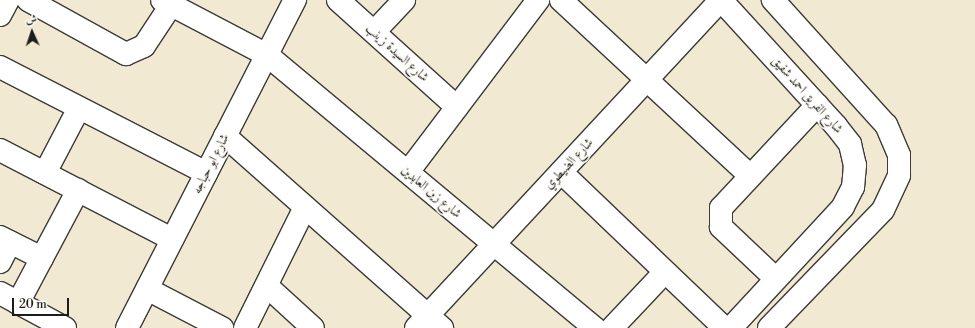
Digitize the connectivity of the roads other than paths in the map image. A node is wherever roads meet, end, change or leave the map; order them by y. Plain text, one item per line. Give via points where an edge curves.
1 (8, 0) edge
2 (28, 0) edge
3 (295, 0) edge
4 (338, 0) edge
5 (404, 0) edge
6 (538, 0) edge
7 (562, 0) edge
8 (721, 0) edge
9 (773, 0) edge
10 (166, 2) edge
11 (0, 15) edge
12 (374, 32) junction
13 (267, 55) junction
14 (0, 67) edge
15 (647, 80) junction
16 (818, 105) junction
17 (457, 107) junction
18 (80, 108) junction
19 (225, 136) junction
20 (0, 150) edge
21 (408, 172) junction
22 (561, 172) junction
23 (45, 173) junction
24 (206, 173) junction
25 (749, 175) junction
26 (78, 190) junction
27 (305, 207) junction
28 (5, 239) edge
29 (172, 239) junction
30 (494, 244) junction
31 (42, 258) junction
32 (0, 262) edge
33 (665, 272) junction
34 (776, 279) junction
35 (267, 286) junction
36 (147, 289) junction
37 (9, 298) edge
38 (429, 324) edge
39 (65, 328) edge
40 (126, 328) edge
41 (222, 328) edge
42 (245, 328) edge
43 (313, 328) edge
44 (596, 328) edge
45 (612, 328) edge
46 (724, 328) edge
47 (731, 328) edge
48 (769, 328) edge

1 - 11 street
2 - 10 street via 126,54 144,46
3 - 13 street, شارع ابو حباجه
4 - 12 street, شارع السيدة زينب
5 - 12 street
6 - 17 street
7 - 15 street
8 - 15 street, شارع الضيطوي
8 - 16 street, شارع الفريق احمد شفيق
9 - 48 street via 886,125 899,155 899,175 883,210
10 - 13 street, شارع زين العابدين
12 - 17 street, شارع السيدة زينب
13 - 19 street, شارع ابو حباجه
13 - 21 street, شارع زين العابدين
14 - 18 street
15 - 22 street, شارع الضيطوي
15 - 25 street
16 - 25 street
16 - 34 street, شارع الفريق احمد شفيق via 850,144 856,165 853,187 843,207
17 - 21 street
18 - 23 street
18 - 24 street
19 - 24 street, شارع ابو حباجه
19 - 27 street
20 - 23 street
21 - 30 street, شارع زين العابدين
22 - 30 street, شارع الضيطوي
22 - 33 street
23 - 26 street
24 - 29 street, شارع ابو حباجه
25 - 34 street via 726,199 719,218 721,227
26 - 29 street
26 - 31 street
27 - 35 street
27 - 38 street
28 - 31 street
28 - 32 street
29 - 36 street, شارع ابو حباجه
30 - 38 street, شارع الضيطوي
30 - 44 street, شارع زين العابدين
31 - 37 street
33 - 45 street
33 - 46 street
34 - 47 street, شارع الفريق احمد شفيق
35 - 42 street
35 - 43 street
36 - 40 street, شارع ابو حباجه
36 - 41 street
37 - 39 street

